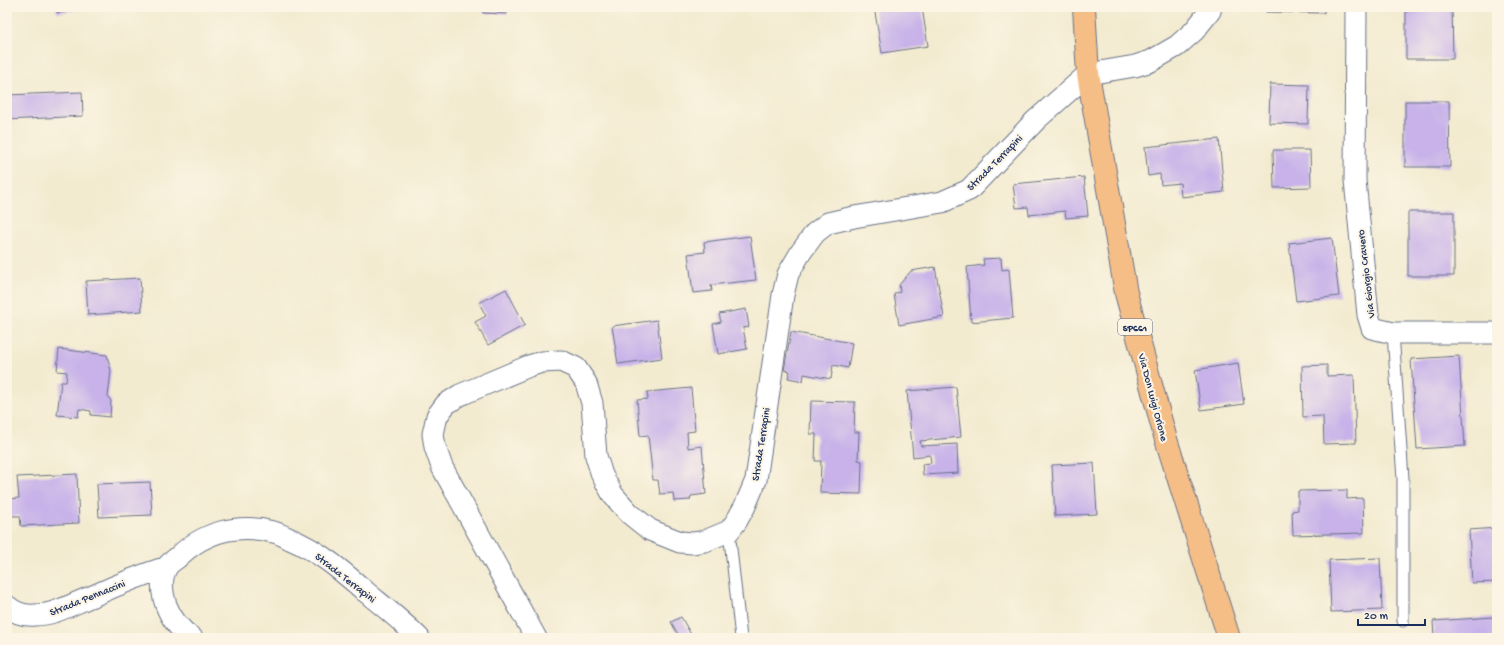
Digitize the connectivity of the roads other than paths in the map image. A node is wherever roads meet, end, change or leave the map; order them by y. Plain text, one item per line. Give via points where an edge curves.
1 (1084, 7) edge
2 (1211, 7) edge
3 (1356, 7) edge
4 (1088, 74) junction
5 (1393, 333) junction
6 (1497, 333) edge
7 (729, 531) junction
8 (167, 567) junction
9 (7, 606) edge
10 (1403, 621) dead end
11 (192, 638) edge
12 (419, 638) edge
13 (536, 638) edge
14 (741, 638) edge
15 (1229, 638) edge

1 - 4 main road, Via Don Luigi Orione / SP661
2 - 4 street via 1194,32 1177,46 1151,61
3 - 5 street, Via Giorgio Cravero via 1355,180 1368,315 1372,328
4 - 7 street, Strada Terrapini via 1036,120 969,190 942,202 828,223 815,233 788,274 756,480 745,506
4 - 15 main road, Via Don Luigi Orione / SP661 via 1126,293 1165,436
5 - 6 street
5 - 10 lane via 1403,479
7 - 13 street via 705,541 680,542 650,530 630,514 613,494 602,475 596,456 592,403 586,383 576,368 561,361 542,362 460,395 446,404 437,416 433,434 435,447 442,467
7 - 14 lane
8 - 9 street, Strada Pennaccini via 54,612 36,616 24,615
8 - 11 street via 163,579 163,595 168,610 177,625
8 - 12 street, Strada Terrapini via 187,548 205,536 224,530 273,532 303,544 329,560

